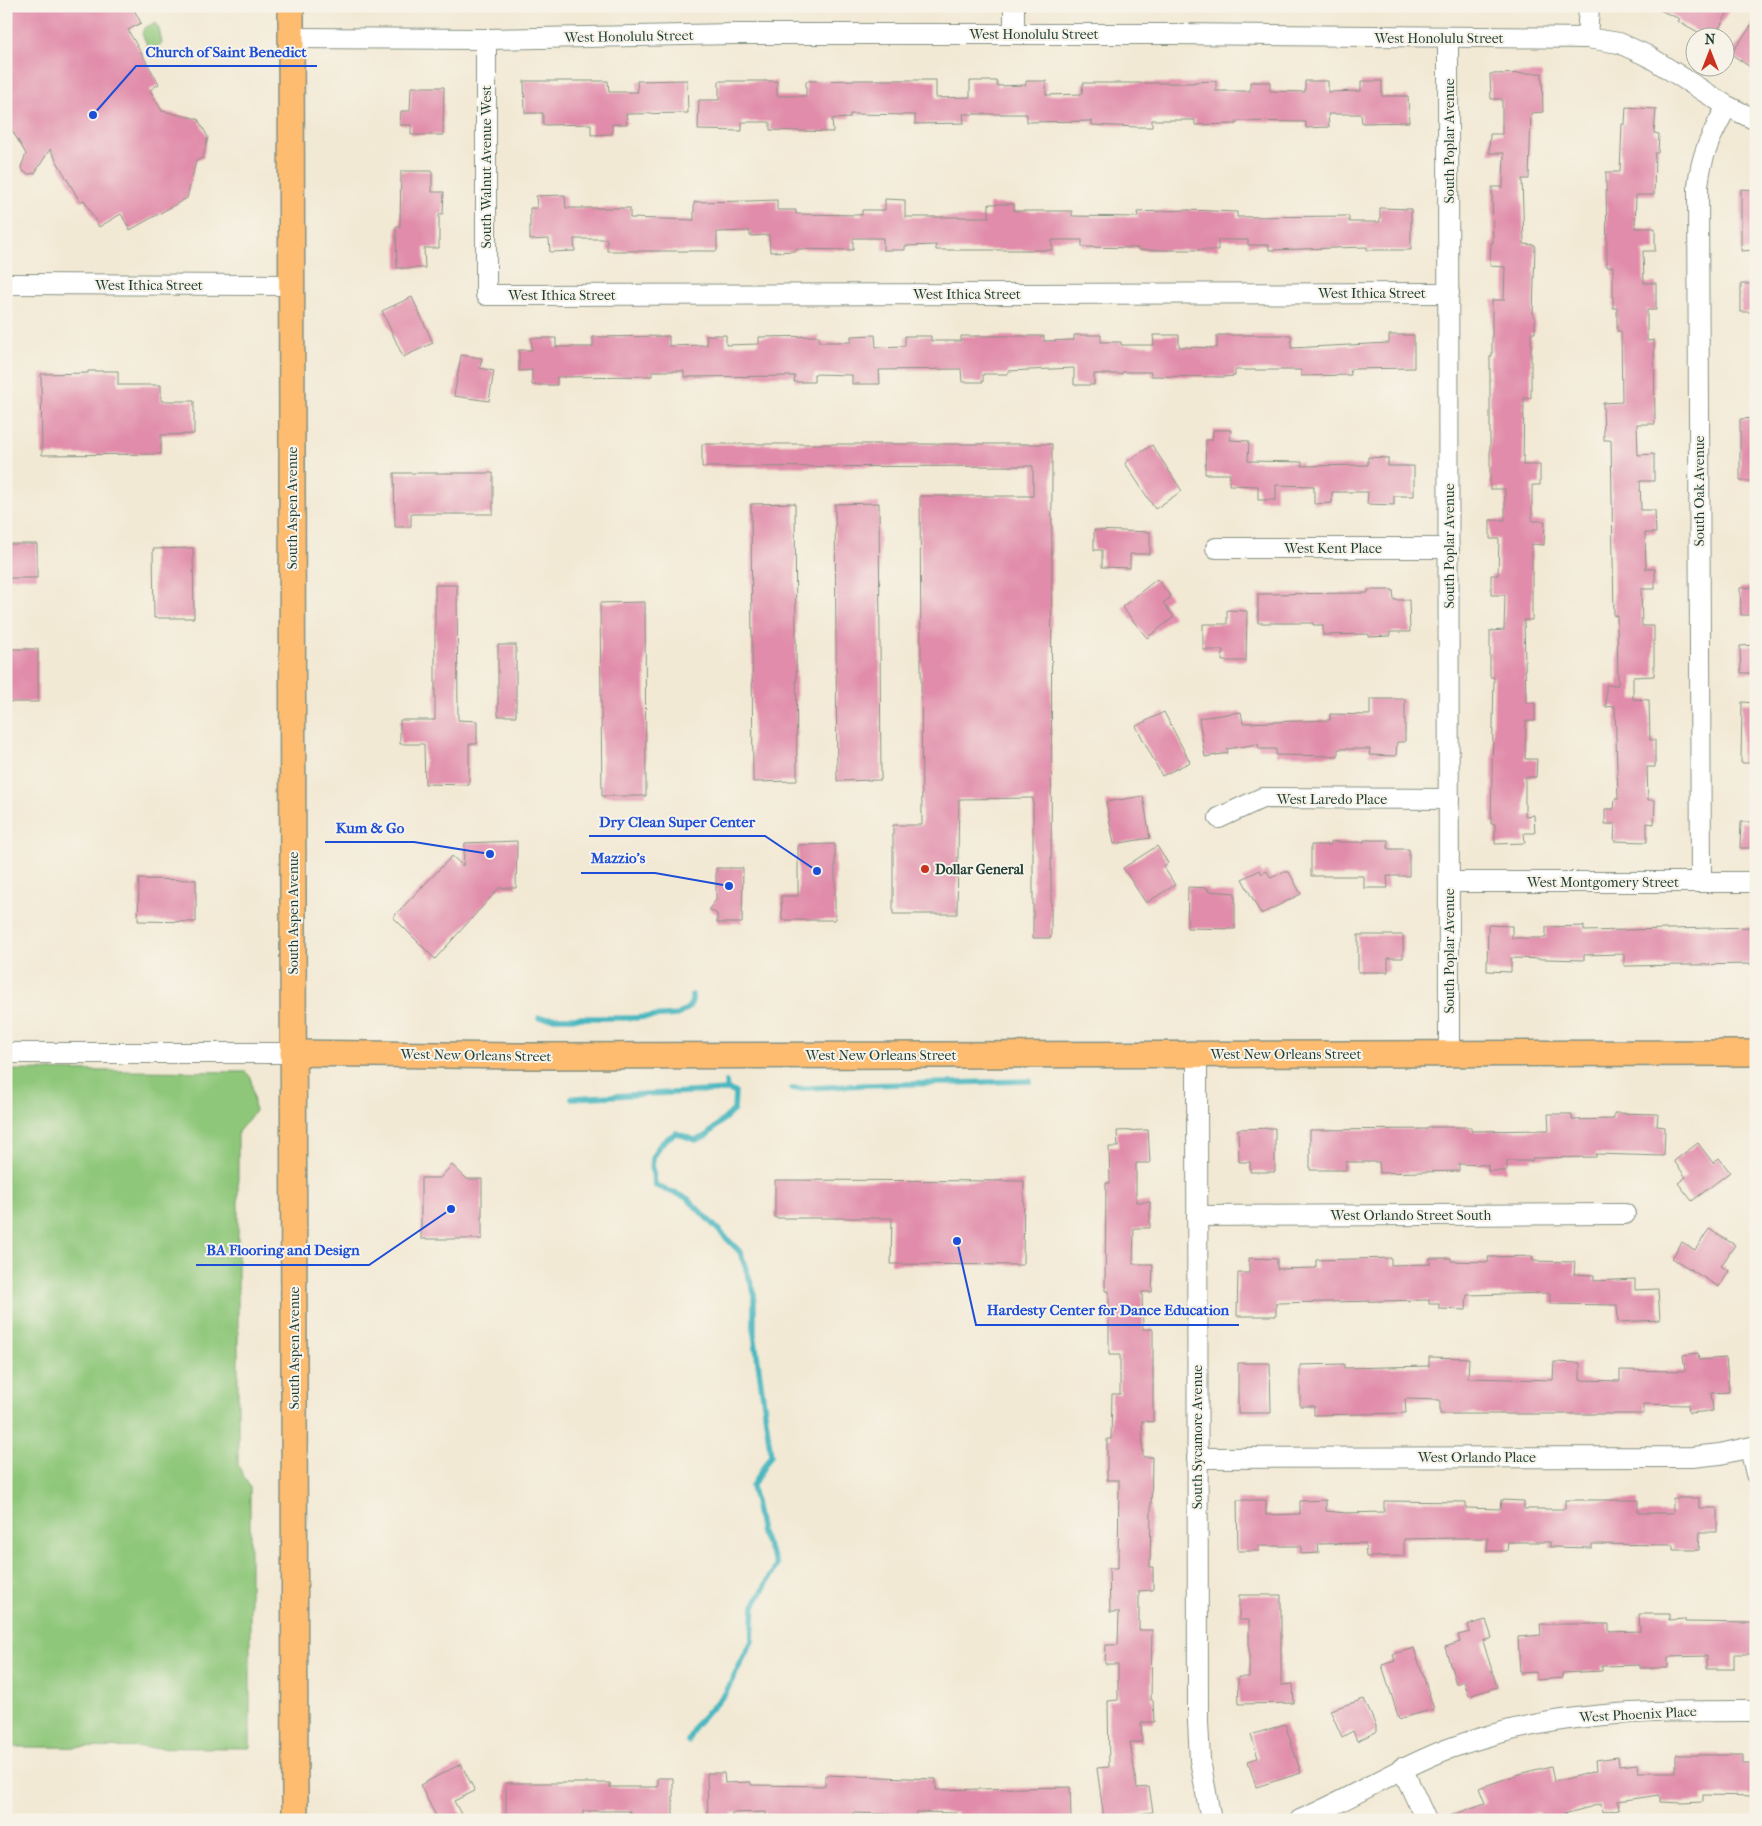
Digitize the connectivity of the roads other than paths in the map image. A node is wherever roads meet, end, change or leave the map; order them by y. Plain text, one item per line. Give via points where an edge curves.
1 (291, 6) edge
2 (1014, 6) edge
3 (1589, 6) edge
4 (1014, 34) junction
5 (291, 38) junction
6 (1448, 38) junction
7 (1587, 38) junction
8 (486, 39) junction
9 (1727, 106) junction
10 (1756, 120) edge
11 (6, 284) edge
12 (291, 285) junction
13 (1449, 293) junction
14 (486, 295) joint
15 (1216, 548) dead end
16 (1449, 548) junction
17 (1449, 799) junction
18 (1219, 818) dead end
19 (1450, 882) junction
20 (1701, 882) junction
21 (1756, 882) edge
22 (293, 1052) junction
23 (6, 1053) edge
24 (1756, 1053) edge
25 (1197, 1054) junction
26 (1449, 1054) junction
27 (1625, 1214) dead end
28 (1197, 1216) junction
29 (1753, 1447) edge
30 (1197, 1458) junction
31 (1756, 1474) edge
32 (1756, 1711) edge
33 (1402, 1768) junction
34 (295, 1820) edge
35 (1211, 1820) edge
36 (1300, 1820) edge
37 (1426, 1820) edge

1 - 5 main road, South Aspen Avenue
2 - 4 street
3 - 7 street
4 - 6 street, West Honolulu Street
4 - 8 street, West Honolulu Street via 733,34
5 - 8 street, West Honolulu Street
5 - 12 main road, South Aspen Avenue
6 - 7 street, West Honolulu Street
6 - 13 street, South Poplar Avenue
7 - 9 street, West Honolulu Street via 1619,43 1648,56
8 - 14 street, South Walnut Avenue West
9 - 10 street, West Honolulu Street
9 - 20 street, South Oak Avenue via 1707,144 1700,164 1698,186
11 - 12 street, West Ithica Street
12 - 22 main road, South Aspen Avenue
13 - 14 street, West Ithica Street
13 - 16 street, South Poplar Avenue
15 - 16 street, West Kent Place
16 - 17 street, South Poplar Avenue
17 - 18 street, West Laredo Place via 1262,798
17 - 19 street, South Poplar Avenue
19 - 20 street, West Montgomery Street
19 - 26 street, South Poplar Avenue
20 - 21 street, West Montgomery Street
22 - 23 street, West New Orleans Street
22 - 25 main road, West New Orleans Street via 518,1056
22 - 34 main road, South Aspen Avenue
24 - 26 main road, West New Orleans Street
25 - 26 main road, West New Orleans Street
25 - 28 street, South Sycamore Avenue
27 - 28 street, West Orlando Street South
28 - 30 street, South Sycamore Avenue
29 - 30 street, West Orlando Place via 1692,1457
29 - 31 street
30 - 35 street, South Sycamore Avenue via 1198,1722 1204,1790
32 - 33 street, West Phoenix Place via 1637,1711 1570,1718 1496,1734
33 - 36 street, West Phoenix Place via 1336,1805
33 - 37 street

